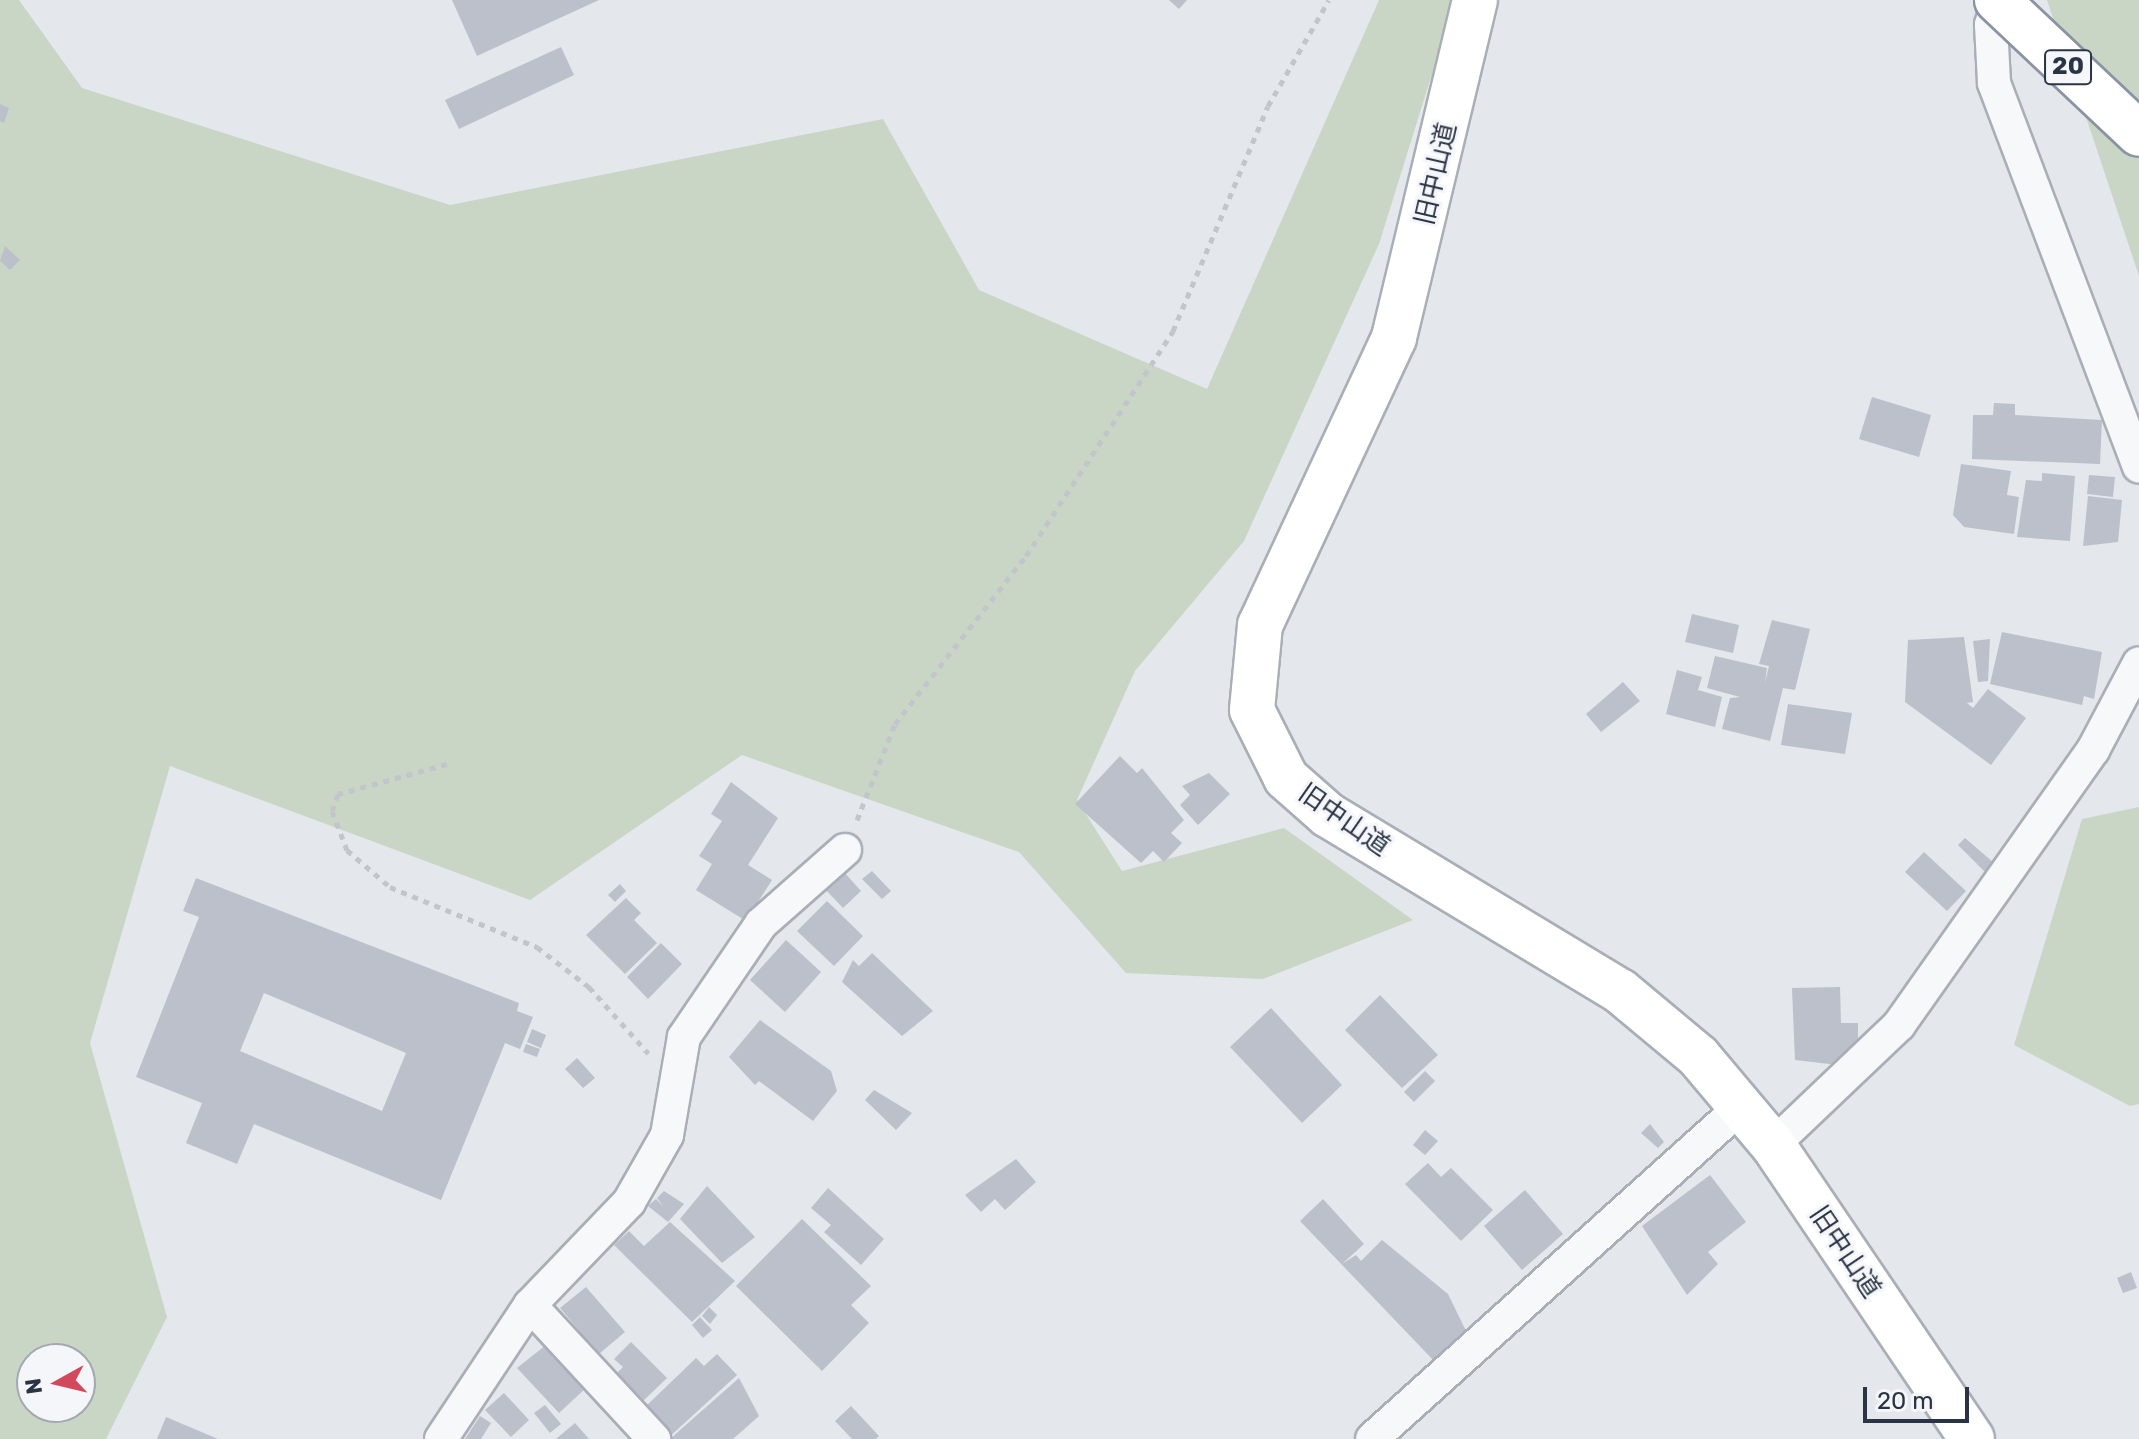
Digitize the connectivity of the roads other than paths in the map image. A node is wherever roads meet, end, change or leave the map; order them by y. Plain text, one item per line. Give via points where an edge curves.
1 (1475, 0) edge
2 (1998, 0) edge
3 (2139, 134) edge
4 (2139, 466) edge
5 (2139, 663) edge
6 (845, 850) road end
7 (1742, 1106) junction
8 (1773, 1145) junction
9 (530, 1305) junction
10 (441, 1439) edge
11 (654, 1439) edge
12 (1372, 1439) edge
13 (1972, 1439) edge

1 - 7 main road, 旧中山道 via 1394,338 1260,625 1252,710 1286,778 1328,815 1620,991 1698,1056
2 - 3 main road, 20, bridge
2 - 4 street via 1991,25 1994,83
5 - 8 street via 2093,750 1907,1014
6 - 9 street via 761,924 684,1037 667,1135 629,1202
7 - 8 main road, 旧中山道
7 - 12 street
8 - 13 main road, 旧中山道
9 - 10 street
9 - 11 street

